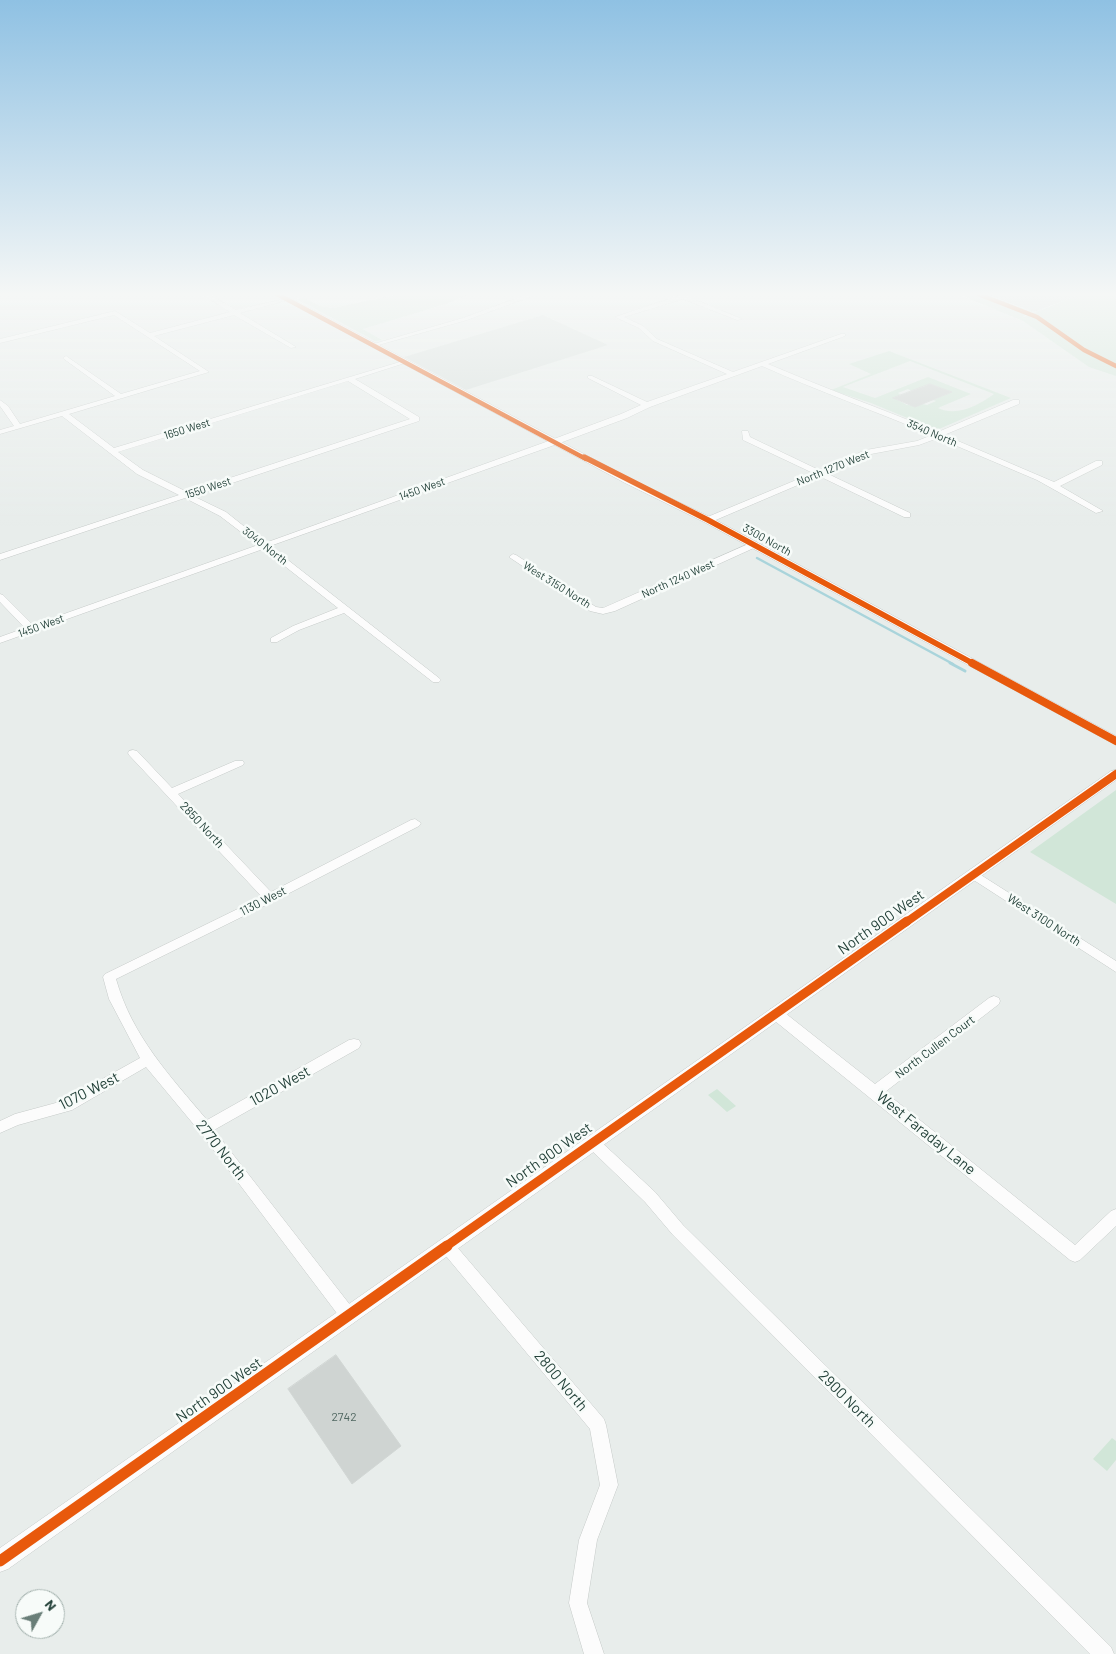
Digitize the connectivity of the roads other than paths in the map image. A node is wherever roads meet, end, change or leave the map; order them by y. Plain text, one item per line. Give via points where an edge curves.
1 (84, 371) edge
2 (205, 371) edge
3 (374, 371) edge
4 (421, 371) edge
5 (726, 371) edge
6 (740, 371) edge
7 (779, 371) edge
8 (732, 374) junction
9 (590, 377) dead end
10 (349, 380) junction
11 (120, 397) junction
12 (0, 402) edge
13 (1016, 402) dead end
14 (647, 405) junction
15 (64, 414) junction
16 (18, 426) junction
17 (0, 432) edge
18 (744, 433) dead end
19 (938, 435) junction
20 (554, 442) junction
21 (112, 451) junction
22 (1099, 462) dead end
23 (819, 472) junction
24 (1053, 486) junction
25 (185, 496) junction
26 (1099, 511) dead end
27 (907, 515) dead end
28 (708, 520) junction
29 (753, 545) junction
30 (265, 546) junction
31 (0, 557) edge
32 (513, 558) dead end
33 (0, 596) edge
34 (345, 609) junction
35 (602, 611) joint
36 (32, 629) junction
37 (0, 640) edge
38 (274, 640) dead end
39 (436, 680) dead end
40 (1116, 742) edge
41 (133, 752) dead end
42 (239, 763) dead end
43 (1116, 774) edge
44 (172, 792) junction
45 (415, 824) dead end
46 (973, 874) junction
47 (270, 898) junction
48 (1116, 966) edge
49 (109, 977) joint
50 (994, 1001) dead end
51 (775, 1014) junction
52 (354, 1044) dead end
53 (148, 1060) junction
54 (875, 1092) junction
55 (0, 1127) edge
56 (205, 1128) junction
57 (592, 1142) junction
58 (1116, 1216) edge
59 (446, 1245) junction
60 (348, 1314) junction
61 (0, 1561) edge
62 (594, 1654) edge
63 (1104, 1654) edge

1 - 11 street
2 - 11 street
3 - 10 street, 1650 West
4 - 20 street, 3300 North
5 - 8 street
6 - 8 street, 1450 West
7 - 19 street, 3540 North
8 - 14 street, 1450 West
9 - 14 street
10 - 21 street, 1650 West
10 - 25 street, 1550 West via 416,419
11 - 15 street
12 - 16 street
13 - 19 street, North 1270 West
14 - 20 street, 1450 West
15 - 16 street
15 - 21 street, 3040 North
16 - 17 street
18 - 23 street via 746,438
19 - 23 street, North 1270 West via 919,443 870,452
19 - 24 street, 3540 North
20 - 28 street, 3300 North
20 - 30 street, 1450 West
21 - 25 street, 3040 North via 140,472
22 - 24 street
23 - 27 street
23 - 28 street, North 1270 West
24 - 26 street, 3540 North
25 - 30 street, 3040 North via 223,514
25 - 31 street, 1550 West
28 - 29 street, 3300 North
29 - 35 street, North 1240 West
29 - 40 street, 3300 North
30 - 34 street, 3040 North
30 - 36 street, 1450 West
32 - 35 street, West 3150 North
33 - 36 street
34 - 38 street
34 - 39 street, 3040 North
36 - 37 street, 1450 West
41 - 44 street, 2850 North
42 - 44 street
43 - 46 street, North 900 West
44 - 47 street, 2850 North
45 - 47 street, 1130 West
46 - 48 street, West 3100 North
46 - 51 street, North 900 West
47 - 49 street, 1130 West
49 - 53 street, 2770 North via 115,999
50 - 54 street, North Cullen Court
51 - 54 street, West Faraday Lane
51 - 57 street, North 900 West
52 - 56 street, 1020 West
53 - 55 street, 1070 West via 67,1106
53 - 56 street, 2770 North
54 - 58 street, West Faraday Lane via 1075,1255
56 - 60 street, 2770 North
57 - 59 street, North 900 West
57 - 63 street, 2900 North
59 - 60 street, North 900 West
59 - 62 street, 2800 North via 598,1425 609,1485 588,1540 578,1603
60 - 61 street, North 900 West

